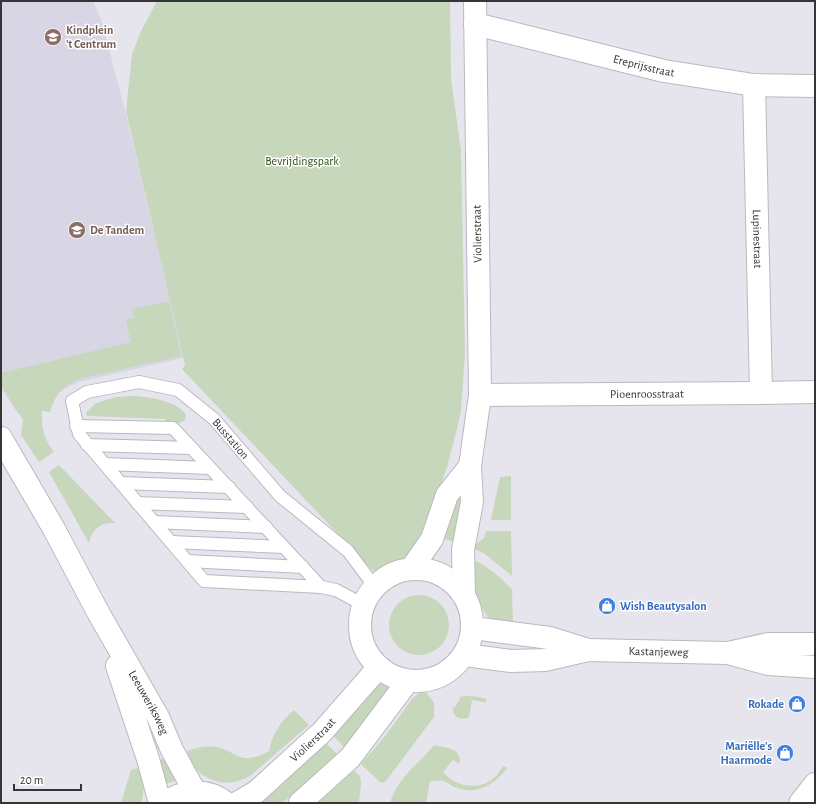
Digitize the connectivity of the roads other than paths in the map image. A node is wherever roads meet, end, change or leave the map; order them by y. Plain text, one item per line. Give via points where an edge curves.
1 (475, 1) edge
2 (475, 24) junction
3 (754, 85) junction
4 (815, 86) edge
5 (815, 392) edge
6 (761, 393) junction
7 (480, 395) junction
8 (76, 426) junction
9 (1, 438) edge
10 (87, 445) junction
11 (192, 448) junction
12 (104, 464) junction
13 (470, 466) junction
14 (210, 468) junction
15 (121, 483) junction
16 (229, 488) junction
17 (137, 503) junction
18 (247, 507) junction
19 (154, 522) junction
20 (266, 527) junction
21 (171, 542) junction
22 (284, 547) junction
23 (187, 561) junction
24 (303, 567) junction
25 (411, 569) junction
26 (321, 587) junction
27 (375, 587) junction
28 (464, 594) junction
29 (362, 604) junction
30 (99, 614) junction
31 (473, 628) junction
32 (815, 644) edge
33 (588, 650) junction
34 (728, 653) junction
35 (465, 655) junction
36 (379, 667) junction
37 (815, 667) edge
38 (408, 681) junction
39 (815, 784) edge
40 (195, 792) junction
41 (160, 803) edge
42 (165, 803) edge
43 (226, 803) edge
44 (237, 803) edge
45 (300, 803) edge
46 (800, 803) edge

1 - 2 street, Violierstraat
2 - 3 street, Ereprijsstraat via 664,71
2 - 7 street, Violierstraat
3 - 4 street, Ereprijsstraat
3 - 6 street, Lupinestraat
5 - 6 street, Pioenroosstraat
6 - 7 street, Pioenroosstraat
7 - 13 street, Violierstraat
8 - 10 lane, Busstation
8 - 11 lane via 173,428
8 - 27 lane, Busstation via 72,402 87,392 139,382 178,390 214,419 280,496 348,550
9 - 30 street, Leeuweriksweg via 54,529
10 - 11 lane
10 - 12 lane, Busstation
11 - 14 lane
12 - 14 lane
12 - 15 lane, Busstation
13 - 25 street via 447,495 432,539
13 - 28 street, Violierstraat via 472,502 463,550
14 - 16 lane
15 - 16 lane
15 - 17 lane, Busstation
16 - 18 lane
17 - 18 lane
17 - 19 lane, Busstation
18 - 20 lane
19 - 20 lane
19 - 21 lane, Busstation
20 - 22 lane
21 - 22 lane
21 - 23 lane, Busstation
22 - 24 lane
23 - 24 lane
23 - 26 lane, Busstation via 204,581
24 - 26 lane
25 - 27 street via 382,580
25 - 28 street via 436,572 452,581
26 - 29 lane, Busstation via 336,590
27 - 29 street
28 - 31 street via 469,604
29 - 36 street via 359,624 363,642
30 - 40 street, Leeuweriksweg via 158,717 172,750
30 - 41 street, Leeuweriksweg via 128,696
31 - 33 street, Kastanjeweg via 550,638
31 - 35 street via 471,642
32 - 34 street, Kastanjeweg via 768,644
33 - 34 street, Kastanjeweg
33 - 35 street, Kastanjeweg via 546,660 511,661
34 - 37 street, Kastanjeweg via 768,664
35 - 38 street via 459,663 440,677 427,681
36 - 38 street via 397,678
36 - 44 street, Violierstraat via 322,732 256,792
38 - 45 street via 350,758
39 - 46 street
40 - 42 street via 171,798
40 - 43 street via 214,796

